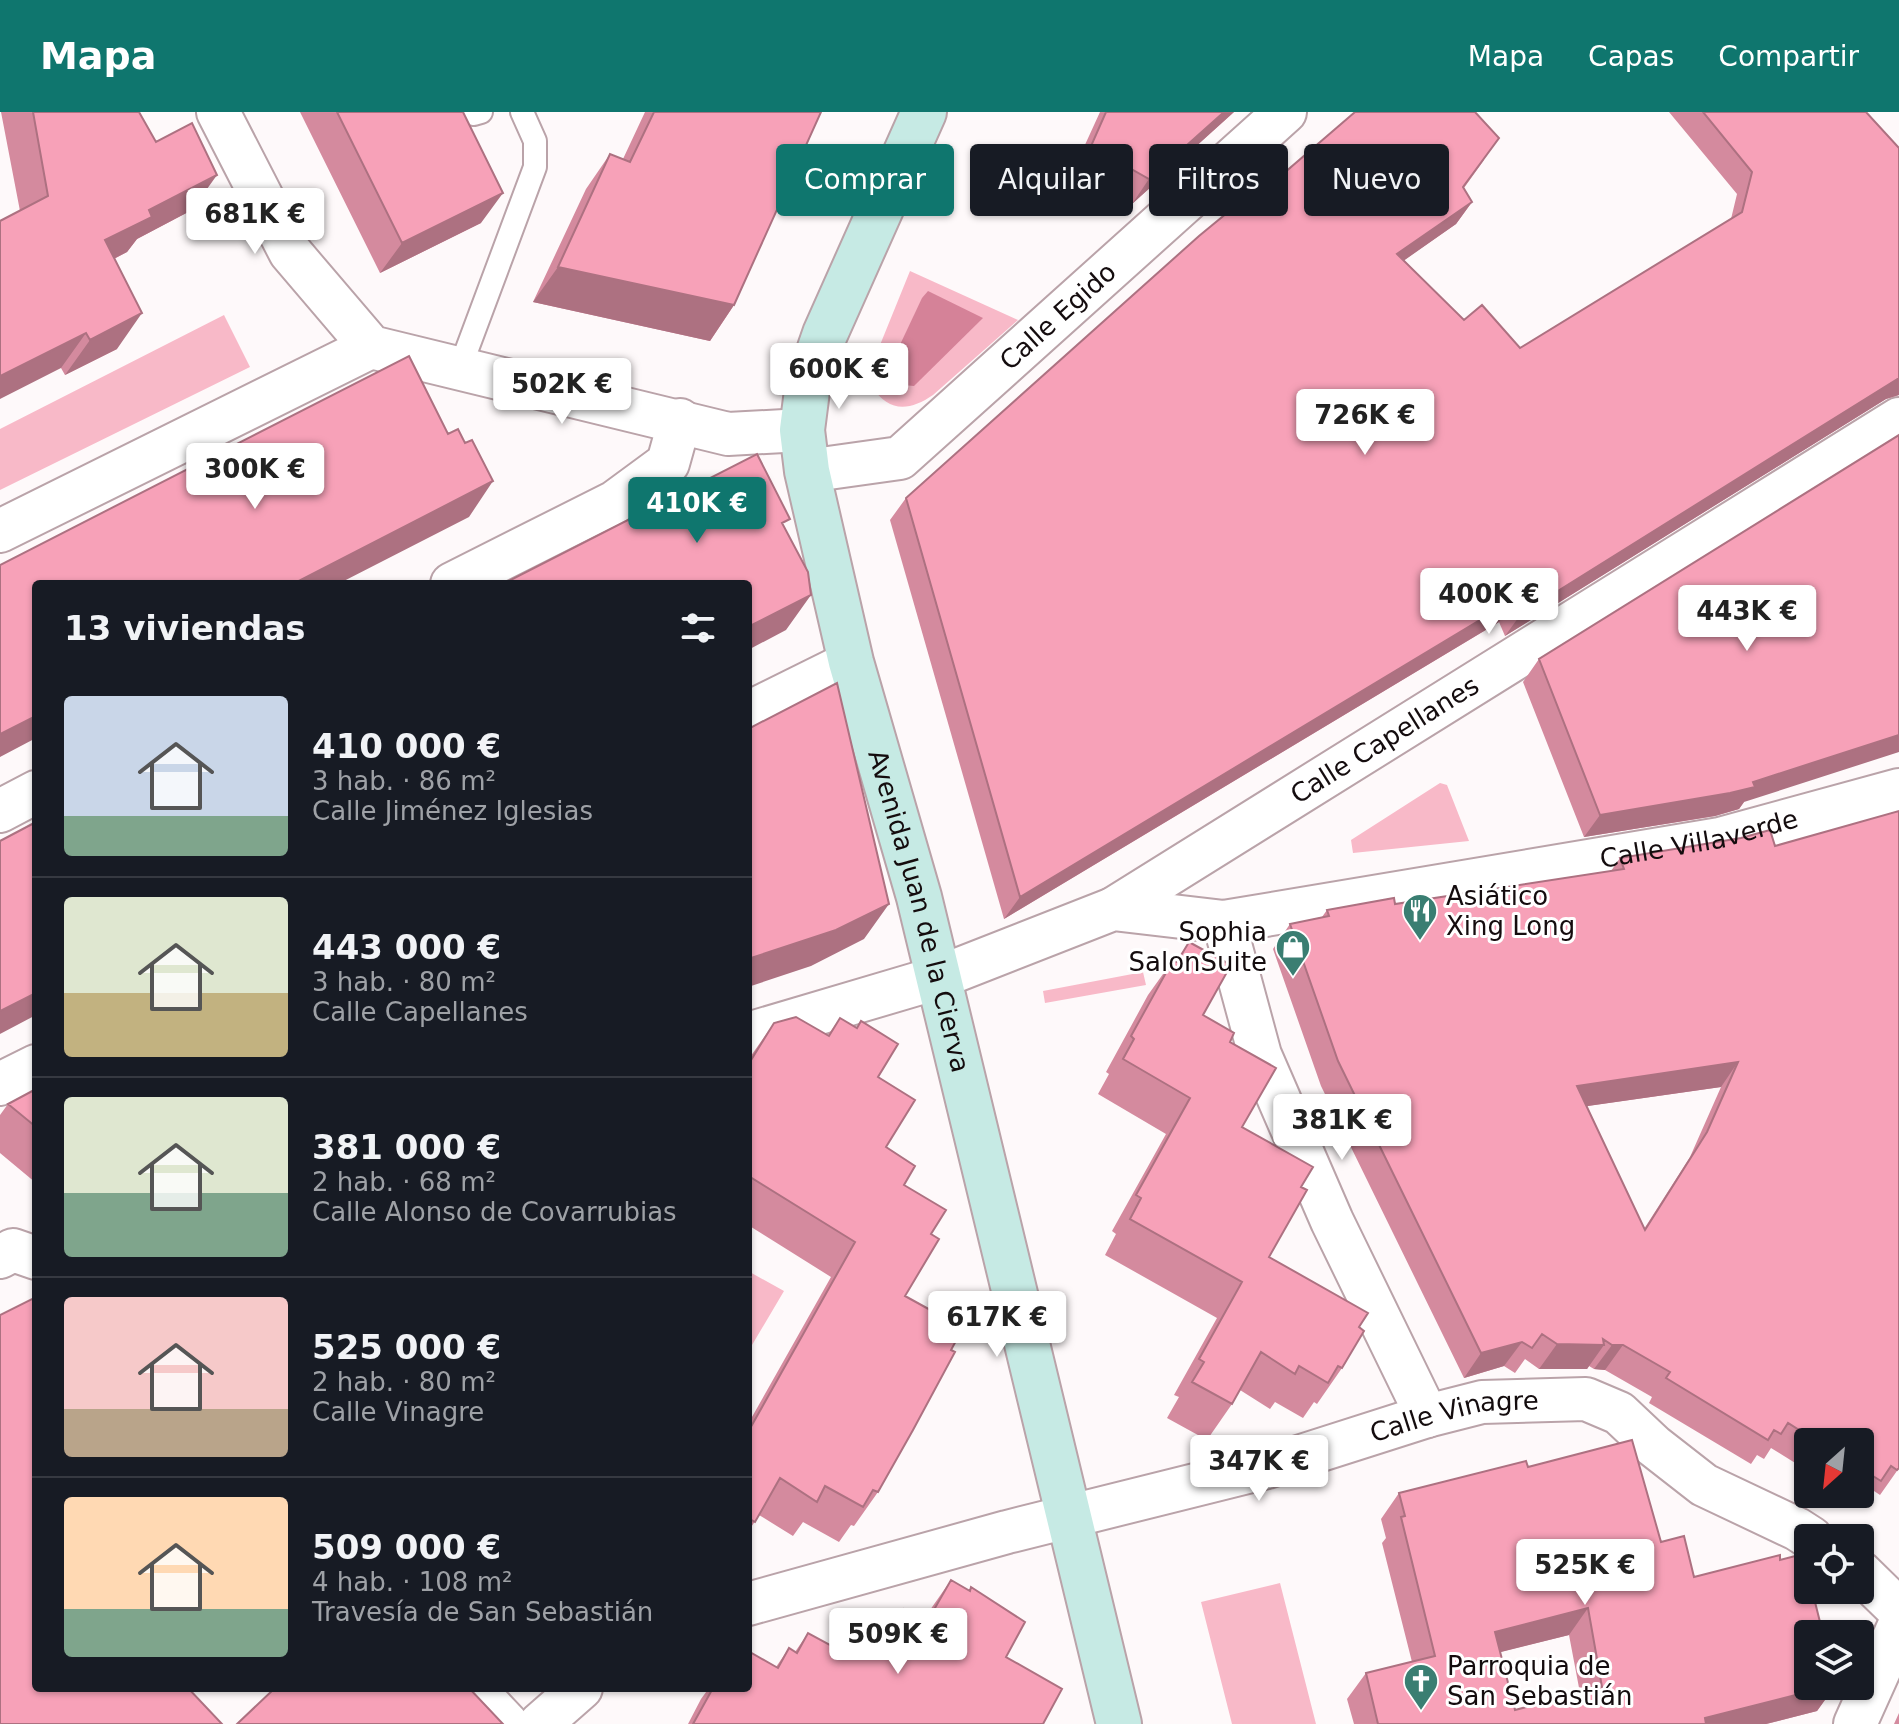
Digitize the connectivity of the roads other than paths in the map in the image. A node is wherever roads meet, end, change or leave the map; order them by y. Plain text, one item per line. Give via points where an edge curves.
1 (218, 112) edge
2 (465, 112) edge
3 (481, 112) edge
4 (924, 112) edge
5 (1285, 112) edge
6 (521, 113) edge
7 (371, 347) junction
8 (460, 368) junction
9 (1899, 419) edge
10 (680, 420) junction
11 (805, 451) junction
12 (0, 531) edge
13 (460, 580) edge
14 (851, 662) junction
15 (752, 711) edge
16 (1899, 790) edge
17 (32, 794) edge
18 (0, 811) edge
19 (1113, 909) junction
20 (1224, 922) junction
21 (937, 978) junction
22 (752, 1033) edge
23 (32, 1068) edge
24 (0, 1084) edge
25 (1427, 1416) junction
26 (1069, 1517) junction
27 (1794, 1528) edge
28 (1874, 1586) edge
29 (752, 1603) edge
30 (1899, 1610) edge
31 (1899, 1626) edge
32 (477, 1692) edge
33 (576, 1692) edge
34 (507, 1724) edge
35 (540, 1724) edge
36 (1119, 1724) edge
37 (1855, 1724) edge

1 - 7 street via 290,252
2 - 3 lane
4 - 11 street, Avenida Juan de la Cierva via 825,334 808,383
5 - 11 street, Calle Egido via 900,458
6 - 8 lane via 535,141 535,167
7 - 8 street, Calle Egido
7 - 12 street
8 - 10 street, Calle Egido
9 - 19 street, Calle Capellanes
10 - 11 street, Calle Egido
10 - 13 street via 668,463 615,502
11 - 14 street, Avenida Juan de la Cierva
14 - 15 street
14 - 21 street, Avenida Juan de la Cierva
16 - 20 street, Calle Villaverde via 1720,839
17 - 18 street
19 - 20 street, Calle Villaverde
19 - 21 street, Calle Villaverde
20 - 25 street via 1260,1055 1332,1221
21 - 22 street, Calle Villaverde
21 - 26 street, Avenida Juan de la Cierva
23 - 24 street
25 - 26 street, Calle Vinagre via 1267,1467
25 - 27 street, Calle Vinagre via 1482,1402 1586,1399 1619,1413 1704,1485
26 - 29 street, Calle Vinagre
26 - 36 street, Avenida Juan de la Cierva
28 - 30 street
31 - 37 street
32 - 34 street
33 - 35 street

